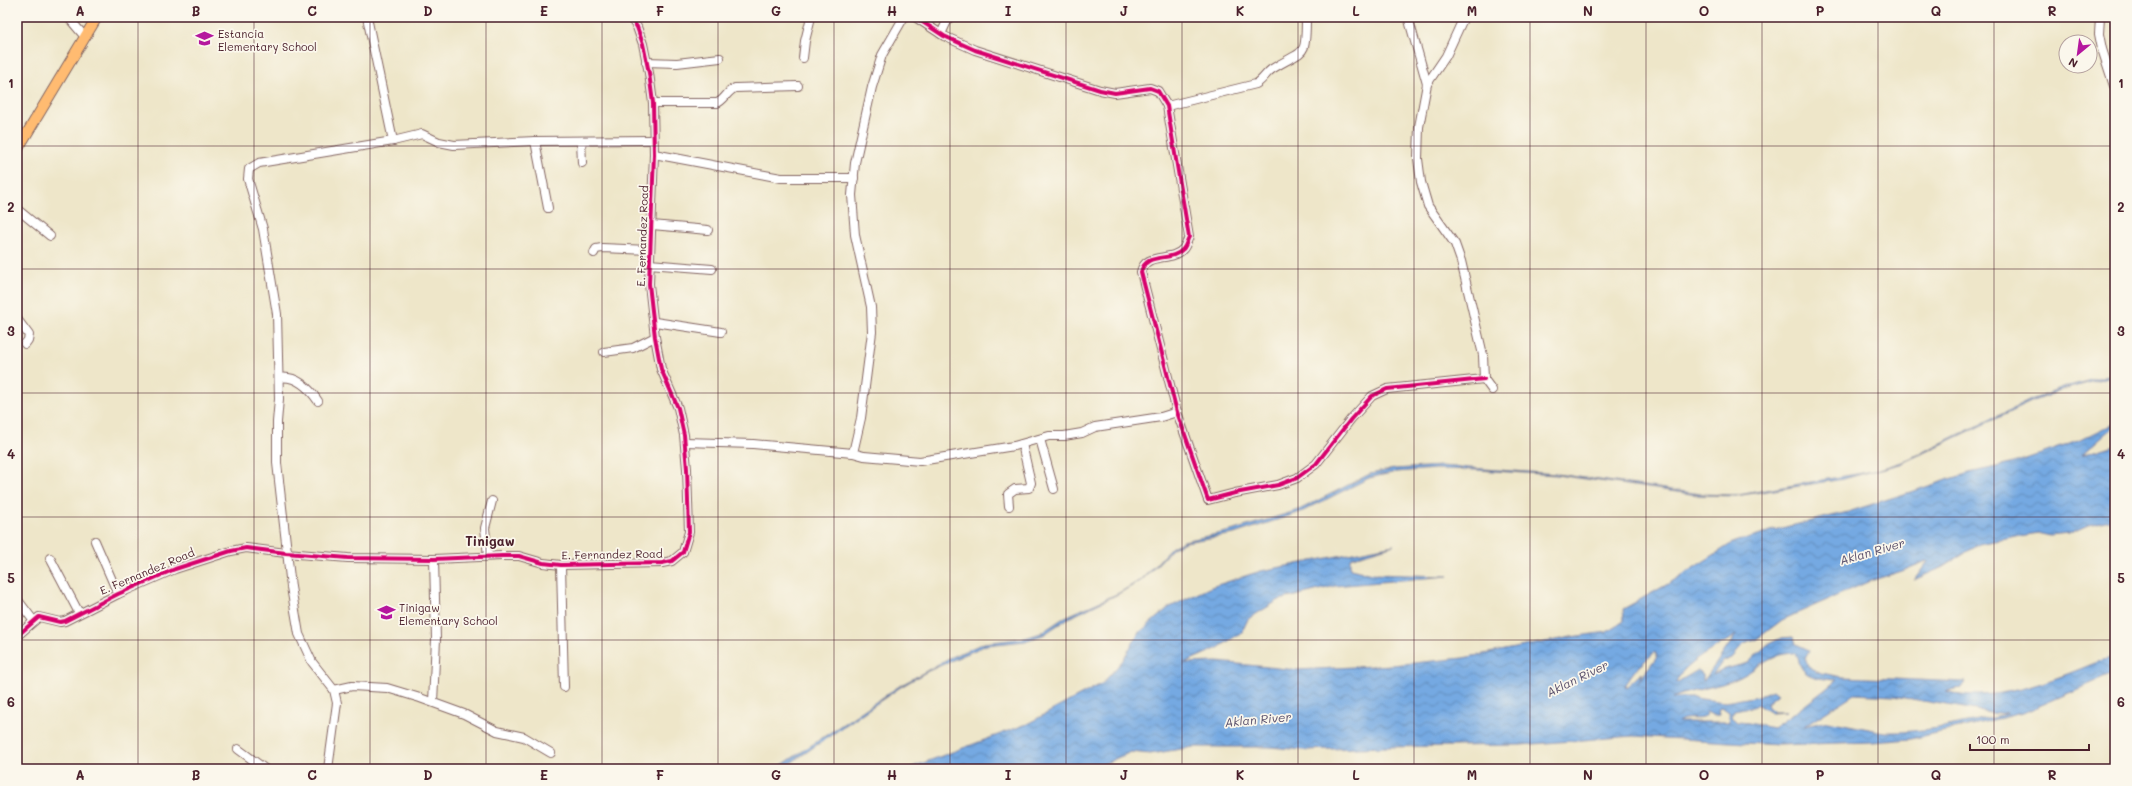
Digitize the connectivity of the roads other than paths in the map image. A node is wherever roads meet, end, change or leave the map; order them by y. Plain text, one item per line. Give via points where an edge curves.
1 (68, 17) edge
2 (97, 17) edge
3 (367, 17) edge
4 (630, 17) edge
5 (811, 17) edge
6 (904, 17) edge
7 (915, 17) edge
8 (949, 17) edge
9 (1306, 17) edge
10 (1408, 17) edge
11 (1464, 17) edge
12 (2100, 17) edge
13 (941, 34) junction
14 (85, 37) junction
15 (720, 58) dead end
16 (803, 58) dead end
17 (646, 62) junction
18 (1427, 84) junction
19 (798, 86) dead end
20 (2115, 89) edge
21 (653, 103) junction
22 (1166, 106) junction
23 (653, 140) junction
24 (393, 141) junction
25 (535, 141) junction
26 (581, 141) junction
27 (17, 150) edge
28 (654, 154) junction
29 (582, 163) dead end
30 (854, 178) junction
31 (548, 208) dead end
32 (17, 209) edge
33 (652, 225) junction
34 (708, 230) dead end
35 (50, 236) dead end
36 (649, 250) junction
37 (594, 253) dead end
38 (649, 264) junction
39 (712, 269) dead end
40 (17, 319) edge
41 (654, 322) junction
42 (721, 332) dead end
43 (655, 337) junction
44 (25, 344) dead end
45 (604, 352) dead end
46 (279, 378) junction
47 (1484, 379) junction
48 (1492, 390) dead end
49 (318, 401) dead end
50 (1177, 412) junction
51 (1040, 439) junction
52 (685, 442) junction
53 (1022, 444) junction
54 (853, 453) junction
55 (1054, 489) dead end
56 (492, 501) dead end
57 (1009, 506) dead end
58 (95, 541) dead end
59 (286, 553) junction
60 (488, 556) junction
61 (50, 558) dead end
62 (434, 559) junction
63 (561, 565) junction
64 (118, 594) junction
65 (17, 599) edge
66 (78, 613) junction
67 (33, 620) junction
68 (18, 633) edge
69 (564, 687) dead end
70 (334, 690) junction
71 (433, 702) junction
72 (238, 749) dead end
73 (551, 753) dead end
74 (265, 769) edge
75 (328, 769) edge

1 - 14 street
2 - 14 main road
3 - 24 street
4 - 17 street, E. Fernandez Road via 637,27
5 - 16 street
6 - 30 street via 882,55 872,87
7 - 13 street
8 - 13 street
9 - 22 street via 1306,44 1302,52 1269,71 1256,84
10 - 18 street
11 - 18 street via 1446,56
12 - 20 street via 2099,34 2102,49
13 - 22 street via 975,50 1109,93 1150,88 1158,91
14 - 27 main road
15 - 17 street
17 - 21 street, E. Fernandez Road
18 - 47 street via 1419,127 1418,159 1421,182 1428,206 1455,244 1461,261 1483,355
19 - 21 street via 736,88 717,103
21 - 23 street, E. Fernandez Road
22 - 50 street via 1188,237 1183,249 1176,254 1148,260 1142,265 1141,272
23 - 26 street
23 - 28 street, E. Fernandez Road
24 - 25 street via 422,134 439,142 454,145
24 - 46 street via 259,163 249,169 248,179 263,228 270,270 276,314
25 - 26 street
25 - 31 street
26 - 29 street
28 - 30 street via 781,178
28 - 33 street, E. Fernandez Road
30 - 54 street via 852,195 855,235 871,307 872,332 862,418
32 - 35 street
33 - 34 street
33 - 36 street, E. Fernandez Road
36 - 37 street via 602,248 596,249
36 - 38 street, E. Fernandez Road
38 - 39 street
38 - 41 street, E. Fernandez Road
40 - 44 street via 28,335
41 - 42 street
41 - 43 street, E. Fernandez Road
43 - 45 street via 634,348
43 - 52 street, E. Fernandez Road via 661,369 678,408
46 - 49 street via 296,380 305,385
46 - 59 street via 277,463
47 - 48 street
47 - 50 street via 1387,389 1372,396 1316,464 1297,478 1278,485 1208,500
50 - 51 street via 1161,417 1095,427 1082,433
51 - 53 street
51 - 55 street
52 - 54 street via 753,444
52 - 63 street, E. Fernandez Road via 689,532 683,552 672,561 662,563
53 - 54 street via 920,460
53 - 57 street via 1031,483 1029,488 1015,489 1008,494
56 - 60 street via 485,528
58 - 64 street
59 - 62 street, E. Fernandez Road via 355,558
59 - 64 street, E. Fernandez Road via 246,548 231,551 175,569
59 - 70 street via 299,634 312,662
60 - 62 street, E. Fernandez Road
60 - 63 street, E. Fernandez Road via 518,556
61 - 66 street
62 - 71 street via 436,639
63 - 69 street
64 - 66 street, E. Fernandez Road
65 - 67 street
66 - 67 street, E. Fernandez Road via 60,622 43,617
67 - 68 street
70 - 71 street via 352,686 387,688
70 - 75 street via 337,703
71 - 73 street via 498,731 524,737
72 - 74 street

